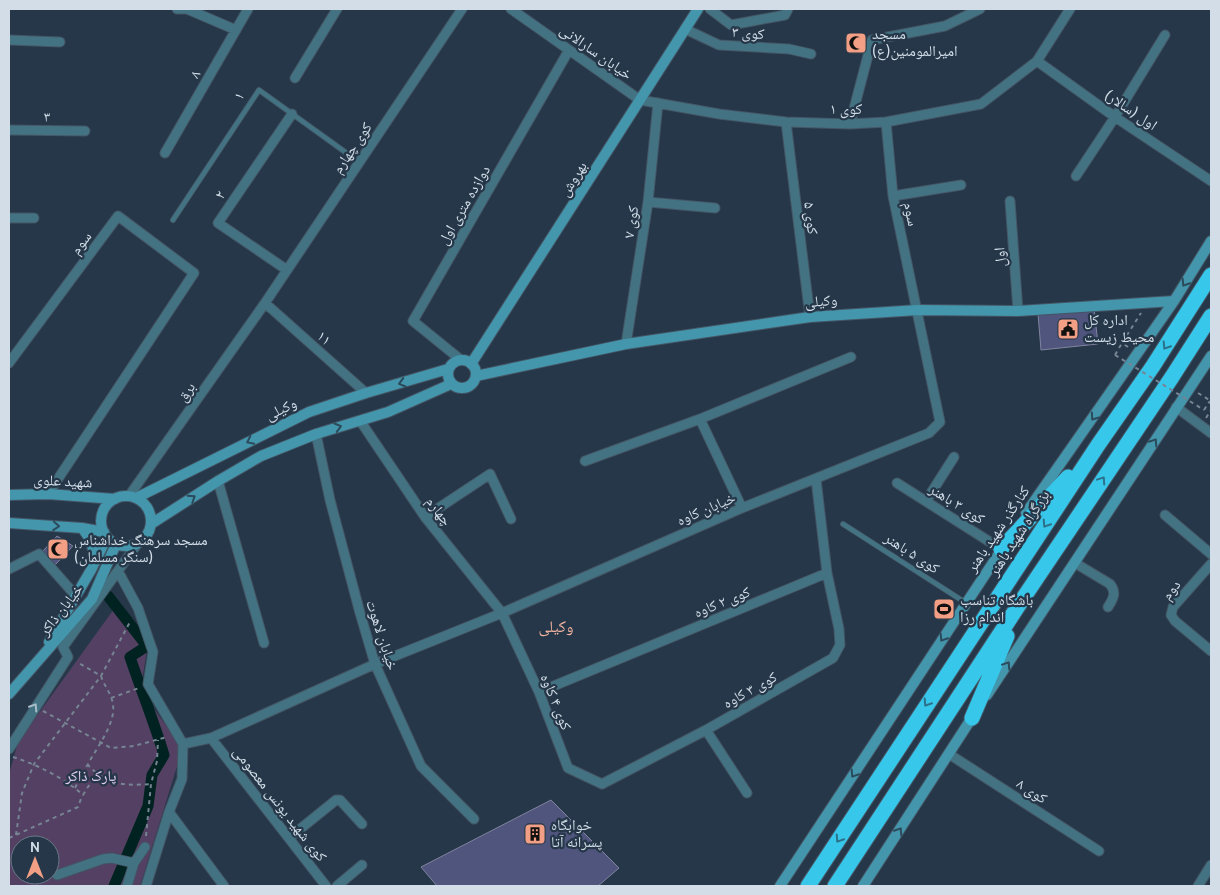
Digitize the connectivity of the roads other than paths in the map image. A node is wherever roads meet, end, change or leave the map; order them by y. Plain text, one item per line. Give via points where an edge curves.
1 (177, 9) edge
2 (248, 9) edge
3 (337, 9) edge
4 (462, 9) edge
5 (511, 9) edge
6 (698, 9) edge
7 (710, 9) edge
8 (788, 9) edge
9 (980, 9) edge
10 (1070, 9) edge
11 (685, 29) junction
12 (236, 30) junction
13 (1165, 35) dead end
14 (9, 40) edge
15 (60, 42) dead end
16 (568, 50) junction
17 (811, 54) dead end
18 (1037, 61) junction
19 (295, 78) dead end
20 (640, 100) junction
21 (658, 103) junction
22 (292, 114) junction
23 (1115, 117) junction
24 (786, 122) junction
25 (886, 122) junction
26 (850, 124) junction
27 (9, 130) edge
28 (85, 131) dead end
29 (165, 153) dead end
30 (359, 162) junction
31 (1076, 176) dead end
32 (1211, 181) edge
33 (961, 185) dead end
34 (893, 196) junction
35 (1010, 201) dead end
36 (648, 202) junction
37 (715, 208) dead end
38 (9, 218) edge
39 (34, 218) dead end
40 (173, 220) dead end
41 (1211, 241) edge
42 (287, 270) junction
43 (1211, 275) edge
44 (1174, 301) junction
45 (265, 303) junction
46 (918, 310) junction
47 (1018, 311) junction
48 (1211, 316) edge
49 (810, 317) junction
50 (626, 344) junction
51 (1211, 356) edge
52 (851, 357) dead end
53 (461, 360) junction
54 (9, 362) edge
55 (471, 364) junction
56 (448, 369) junction
57 (476, 376) junction
58 (451, 384) junction
59 (366, 393) junction
60 (1176, 407) junction
61 (700, 419) junction
62 (360, 422) junction
63 (1211, 432) edge
64 (316, 434) junction
65 (1098, 445) junction
66 (954, 457) dead end
67 (585, 461) dead end
68 (816, 479) junction
69 (218, 481) junction
70 (897, 483) dead end
71 (48, 494) junction
72 (9, 495) edge
73 (132, 497) junction
74 (115, 499) junction
75 (926, 501) junction
76 (742, 508) junction
77 (1165, 514) dead end
78 (425, 517) junction
79 (512, 519) dead end
80 (9, 522) edge
81 (151, 524) junction
82 (844, 524) dead end
83 (82, 528) junction
84 (106, 534) junction
85 (138, 543) junction
86 (116, 544) junction
87 (1001, 549) junction
88 (1211, 554) edge
89 (1075, 563) junction
90 (1211, 564) edge
91 (9, 569) edge
92 (91, 570) junction
93 (118, 571) junction
94 (827, 573) junction
95 (76, 596) junction
96 (1024, 597) junction
97 (966, 603) junction
98 (1108, 607) dead end
99 (502, 613) junction
100 (264, 643) dead end
101 (1211, 651) edge
102 (36, 664) junction
103 (375, 664) junction
104 (9, 691) edge
105 (539, 692) junction
106 (972, 718) junction
107 (706, 730) junction
108 (211, 738) junction
109 (183, 744) junction
110 (9, 749) edge
111 (949, 754) junction
112 (602, 784) joint
113 (747, 793) dead end
114 (169, 812) junction
115 (474, 818) dead end
116 (362, 824) dead end
117 (289, 838) junction
118 (145, 847) road end
119 (1100, 851) dead end
120 (134, 863) junction
121 (362, 865) dead end
122 (1211, 865) edge
123 (60, 874) edge
124 (128, 886) edge
125 (146, 886) edge
126 (224, 886) edge
127 (326, 886) edge
128 (337, 886) edge
129 (780, 886) edge
130 (808, 886) edge
131 (835, 886) edge
132 (862, 886) edge
133 (1198, 886) edge

1 - 12 street via 187,9
2 - 12 street, ۸
3 - 19 street
4 - 30 street, کوی چهارم
5 - 16 street, خیابان سارالانی
6 - 11 street, بهروش
7 - 8 street via 731,25 785,14
9 - 26 street via 945,26 872,40
10 - 18 street
11 - 17 street, کوی ۳ via 719,45 789,49
11 - 20 street, بهروش
12 - 29 street, ۸
13 - 23 street
14 - 15 street
16 - 20 street, خیابان سارالانی
16 - 53 street, دوازده متری اول via 413,321
18 - 23 street, اول (سالار)
18 - 25 street, کوی ۱ via 981,104
20 - 21 street, کوی ۱
20 - 55 street, بهروش
21 - 24 street, کوی ۱
21 - 36 street, کوی ۷
22 - 30 lane, ۱
22 - 40 lane, ۱ via 259,90
22 - 42 street, ۲ via 218,223
23 - 31 street
23 - 32 street, اول (سالار)
24 - 26 street, کوی ۱
24 - 49 street, کوی ۵
25 - 26 street, کوی ۱
25 - 34 street, سوم
27 - 28 street, ۳
30 - 42 street, کوی چهارم
33 - 34 street
34 - 46 street, سوم
35 - 47 street, اول
36 - 37 street
36 - 50 street, کوی ۷
38 - 39 street
41 -> 44 street, کنارگذر شهید باهنر
42 - 45 street, کوی چهارم
43 -> 65 highway, بزرگراه شهید باهنر
44 - 47 street, وکیلی
44 -> 87 street, کنارگذر شهید باهنر
45 - 59 street, ۱۱
45 - 73 street, برق
46 - 47 street, وکیلی
46 - 49 street, وکیلی
46 - 68 street, خیابان کاوه via 940,422 929,433
96 -> 48 highway
49 - 50 street, وکیلی
50 - 57 street, وکیلی
51 - 60 street
52 - 61 street
53 - 55 street
53 - 56 street via 453,362
54 - 71 street, سوم via 118,216 194,273
55 - 57 street
56 - 58 street
56 -> 59 street, وکیلی
57 - 58 street via 466,388
58 - 62 street
59 -> 73 street, وکیلی via 309,412
60 - 63 street
89 -> 60 street
61 - 67 street
61 - 76 street
64 -> 62 street
62 - 78 street, چهارم
64 - 69 street via 261,456
64 - 103 street, خیابان لاهوت via 330,500
65 - 87 highway
65 -> 130 highway, بزرگراه شهید باهنر
66 - 75 street
68 - 76 street, خیابان کاوه
68 - 94 street
81 -> 69 street
69 - 100 street
70 - 75 street, کوی ۳ باهنر
71 - 72 street, شهید علوی
71 - 74 street, شهید علوی
73 - 74 street
73 - 81 street via 148,508
74 - 84 street via 109,503 102,517
75 - 87 street, کوی ۳ باهنر
76 - 99 street, خیابان کاوه
77 - 88 street
78 - 79 street via 490,474
78 - 99 street, چهارم
80 -> 83 street
81 - 85 street via 149,532
82 - 97 lane, کوی ۵ باهنر
83 - 84 street
83 - 92 street via 92,540
84 - 86 street
84 - 92 street, خیابان ذاکر
85 - 86 street via 131,546
85 - 93 street
86 - 102 street, خیابان ذاکر via 92,599
87 - 97 street, کنارگذر شهید باهنر
89 - 98 street via 1114,589
106 -> 89 street
90 - 101 street, دوم via 1173,607 1171,615 1175,622
91 - 95 street via 39,554
92 - 95 street, خیابان ذاکر
93 - 109 street via 138,608 153,652 148,684
110 -> 93 street via 68,657 63,647
94 - 105 street, کوی ۲ کاوه
94 - 107 street, کوی ۳ کاوه via 839,629 840,646 833,658
95 - 102 street, خیابان ذاکر
96 - 106 highway
96 - 131 highway
97 -> 129 street, کنارگذر شهید باهنر
99 - 103 street, خیابان کاوه
99 - 105 street, کوی ۴ کاوه
102 - 104 street, خیابان ذاکر
103 - 108 street, خیابان کاوه
103 - 115 street, خیابان لاهوت via 421,766
105 - 112 street, کوی ۴ کاوه via 568,768
106 - 111 street
107 - 112 street, کوی ۳ کاوه
107 - 113 street
108 - 109 street, خیابان کاوه
108 - 117 street, کوی شهید یونس معصومی
109 - 114 street via 182,779
111 - 119 street, کوی ۸
132 -> 111 street
114 - 125 street
114 - 126 street
116 - 117 street via 344,802 336,800
117 - 127 street, کوی شهید یونس معصومی
118 - 120 street
120 - 123 street via 104,859
120 - 124 street
121 - 128 street
122 - 133 street

